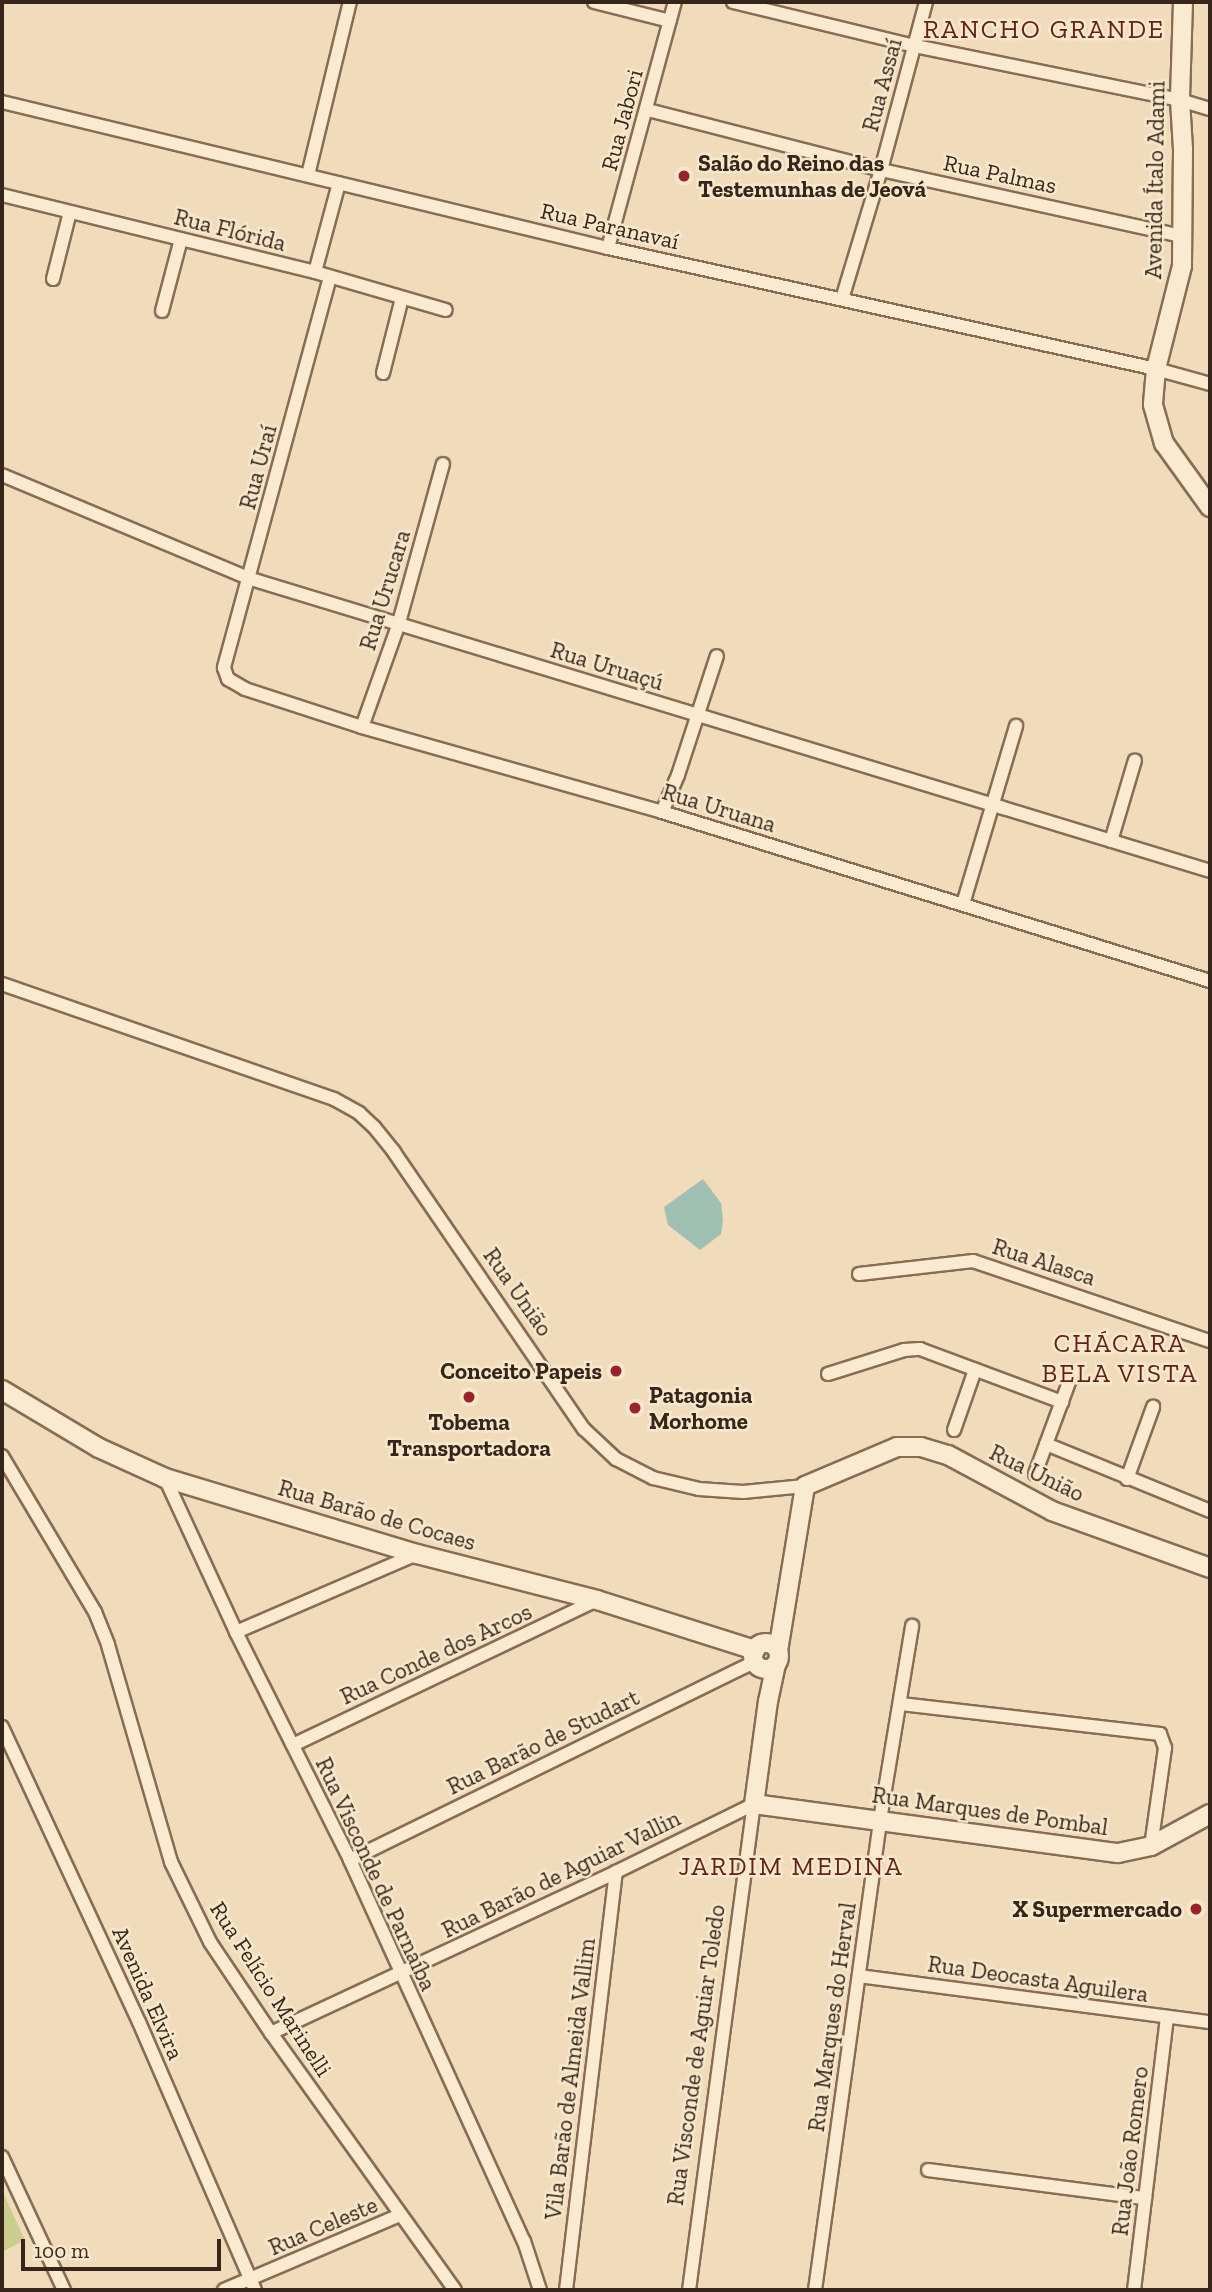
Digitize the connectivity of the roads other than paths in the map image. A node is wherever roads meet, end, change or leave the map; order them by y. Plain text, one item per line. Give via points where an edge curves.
1 (350, 2) edge
2 (594, 2) edge
3 (675, 2) edge
4 (733, 2) edge
5 (926, 2) edge
6 (1183, 2) edge
7 (670, 21) junction
8 (915, 46) junction
9 (1180, 100) junction
10 (2, 102) edge
11 (648, 110) junction
12 (1210, 110) edge
13 (881, 170) junction
14 (307, 175) junction
15 (339, 183) junction
16 (2, 195) edge
17 (70, 212) junction
18 (1182, 236) junction
19 (181, 239) junction
20 (608, 248) junction
21 (315, 272) junction
22 (330, 277) junction
23 (53, 279) dead end
24 (402, 298) junction
25 (842, 299) junction
26 (446, 310) dead end
27 (162, 312) dead end
28 (1156, 369) junction
29 (383, 373) dead end
30 (1210, 384) edge
31 (443, 464) dead end
32 (2, 475) edge
33 (1210, 507) edge
34 (251, 579) junction
35 (398, 625) junction
36 (717, 656) dead end
37 (225, 668) joint
38 (698, 715) junction
39 (1016, 726) dead end
40 (362, 727) junction
41 (1135, 760) dead end
42 (991, 806) junction
43 (662, 812) junction
44 (1111, 841) junction
45 (1210, 871) edge
46 (963, 904) junction
47 (1210, 981) edge
48 (2, 984) edge
49 (859, 1274) dead end
50 (1210, 1340) edge
51 (975, 1370) junction
52 (1073, 1371) dead end
53 (828, 1374) dead end
54 (2, 1390) edge
55 (1062, 1402) junction
56 (1153, 1407) dead end
57 (954, 1430) dead end
58 (1046, 1444) junction
59 (2, 1456) edge
60 (1035, 1474) dead end
61 (165, 1478) junction
62 (1127, 1479) junction
63 (805, 1486) junction
64 (1210, 1511) edge
65 (417, 1555) junction
66 (1210, 1568) edge
67 (597, 1600) junction
68 (912, 1626) dead end
69 (236, 1632) junction
70 (763, 1656) junction
71 (901, 1704) junction
72 (2, 1727) edge
73 (293, 1745) junction
74 (754, 1804) junction
75 (1210, 1814) edge
76 (880, 1820) junction
77 (1151, 1846) junction
78 (350, 1860) junction
79 (616, 1872) junction
80 (400, 1974) junction
81 (859, 1976) junction
82 (1167, 2017) junction
83 (1210, 2022) edge
84 (271, 2033) junction
85 (2, 2157) edge
86 (929, 2170) dead end
87 (1145, 2198) junction
88 (400, 2215) junction
89 (253, 2285) edge
90 (64, 2290) edge
91 (224, 2290) edge
92 (455, 2290) edge
93 (540, 2290) edge
94 (566, 2290) edge
95 (689, 2290) edge
96 (816, 2290) edge
97 (1134, 2290) edge

1 - 14 street
2 - 7 street
3 - 7 street, Rua Jabori
4 - 8 street
5 - 8 street, Rua Assaí
6 - 9 street, Avenida Ítalo Adami
7 - 11 street, Rua Jabori
8 - 9 street
8 - 13 street, Rua Assaí
9 - 12 street
9 - 18 street, Avenida Ítalo Adami
10 - 14 street, Rua Paranavaí
11 - 13 street, Rua Palmas
11 - 20 street, Rua Jabori
13 - 18 street, Rua Palmas
13 - 25 street, Rua Assaí
14 - 15 street, Rua Paranavaí
15 - 20 street, Rua Paranavaí
15 - 21 street
16 - 17 street, Rua Flórida
17 - 19 street, Rua Flórida
17 - 23 street
18 - 28 street, Avenida Ítalo Adami via 1179,284
19 - 21 street, Rua Flórida
19 - 27 street
20 - 25 street, Rua Paranavaí
21 - 22 street, Rua Flórida
22 - 24 street, Rua Flórida
22 - 34 street, Rua Uraí
24 - 26 street, Rua Flórida
24 - 29 street
25 - 28 street, Rua Paranavaí
28 - 30 street, Rua Paranavaí
28 - 33 street, Avenida Ítalo Adami via 1153,405 1164,443
31 - 35 street, Rua Urucara
32 - 34 street, Rua Uruaçú
34 - 35 street, Rua Uruaçú
34 - 37 street, Rua Uraí
35 - 38 street, Rua Uruaçú
35 - 40 street, Rua Urucara
36 - 38 street
37 - 40 street, Rua Uruana via 228,679 245,689
38 - 42 street, Rua Uruaçú
38 - 43 street
39 - 42 street
40 - 43 street, Rua Uruana
41 - 44 street
42 - 44 street, Rua Uruaçú
42 - 46 street
43 - 46 street, Rua Uruana
44 - 45 street, Rua Uruaçú
46 - 47 street, Rua Uruana
48 - 63 street, Rua União via 324,1095 359,1113 394,1152 584,1429 616,1459 653,1478 699,1489 743,1492
49 - 50 street, Rua Alasca via 973,1261
51 - 53 street via 920,1349
51 - 55 street
51 - 57 street
52 - 55 street
54 - 61 street, Rua Barão de Cocaes via 99,1448
55 - 58 street
56 - 62 street
58 - 60 street
58 - 62 street
59 - 84 street, Rua Felício Marinelli via 95,1612 171,1862 210,1942
61 - 65 street, Rua Barão de Cocaes
61 - 69 street, Rua Visconde de Parnaíba
62 - 64 street
63 - 66 street, Rua União via 873,1455 897,1447 921,1447 948,1455 1052,1511
63 - 70 street, Rua Visconde de Aguiar Toledo via 782,1617
65 - 67 street, Rua Barão de Cocaes
65 - 69 street
67 - 70 street, Rua Barão de Cocaes
67 - 73 street, Rua Conde dos Arcos
68 - 71 street, Rua Marques do Herval
69 - 73 street, Rua Visconde de Parnaíba
70 - 74 street, Rua Visconde de Aguiar Toledo via 768,1701
70 - 78 street, Rua Barão de Studart
71 - 76 street, Rua Marques do Herval
71 - 77 street via 1160,1734 1166,1748
72 - 89 street, Avenida Elvira via 139,2022
73 - 78 street, Rua Visconde de Parnaíba
74 - 76 street, Rua Marques de Pombal
74 - 79 street, Rua Barão de Aguiar Vallin
74 - 95 street, Rua Visconde de Aguiar Toledo
75 - 77 street, Rua Marques de Pombal
76 - 77 street, Rua Marques de Pombal via 1118,1853
76 - 81 street, Rua Marques do Herval
78 - 80 street, Rua Visconde de Parnaíba
79 - 80 street, Rua Barão de Aguiar Vallin
79 - 94 street, Vila Barão de Almeida Vallim
80 - 84 street, Rua Barão de Aguiar Vallin
80 - 93 street, Rua Visconde de Parnaíba via 524,2241
81 - 82 street, Rua Deocasta Aguilera
81 - 96 street, Rua Marques do Herval
82 - 83 street, Rua Deocasta Aguilera
82 - 87 street, Rua João Romero
84 - 88 street, Rua Felício Marinelli
85 - 90 street
86 - 87 street
87 - 97 street, Rua João Romero
88 - 89 street, Rua Celeste
88 - 92 street, Rua Felício Marinelli
89 - 91 street, Rua Celeste

